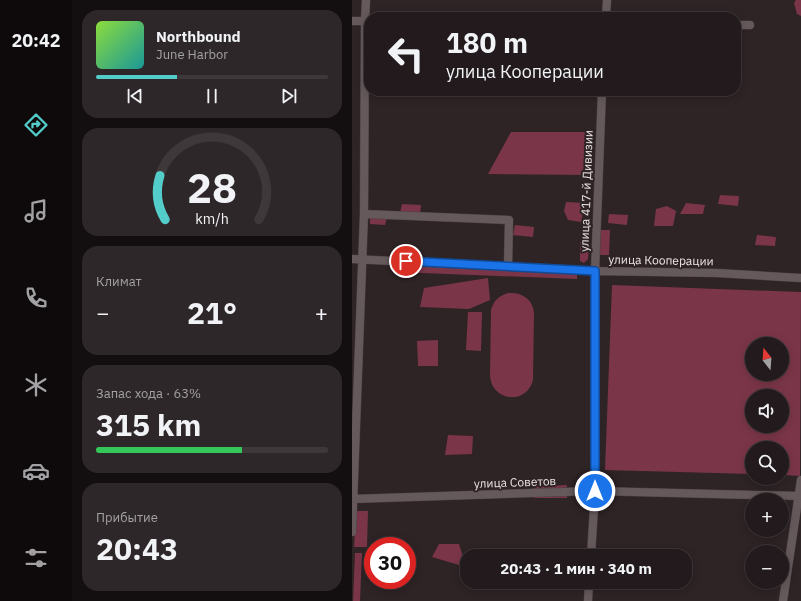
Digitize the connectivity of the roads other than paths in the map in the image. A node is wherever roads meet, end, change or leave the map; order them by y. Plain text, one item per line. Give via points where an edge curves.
1 (366, 0) edge
2 (607, 0) edge
3 (367, 12) edge
4 (606, 12) edge
5 (352, 21) edge
6 (364, 21) edge
7 (741, 25) edge
8 (750, 25) dead end
9 (366, 96) edge
10 (602, 96) edge
11 (364, 214) junction
12 (352, 259) edge
13 (362, 259) junction
14 (508, 266) junction
15 (595, 271) junction
16 (801, 278) edge
17 (801, 480) edge
18 (595, 491) junction
19 (799, 496) junction
20 (353, 499) edge
21 (352, 532) edge
22 (591, 549) edge
23 (589, 589) edge
24 (588, 601) edge
25 (783, 601) edge

1 - 3 street
2 - 4 street
5 - 6 street
7 - 8 street
9 - 11 street
10 - 15 street, улица 417-й Дивизии
11 - 13 street
11 - 14 street via 509,220
12 - 13 street, улица Кооперации
13 - 14 street, улица Кооперации
13 - 20 street
14 - 15 street, улица Кооперации
15 - 16 street, улица Кооперации
15 - 18 street, улица 417-й Дивизии
17 - 19 street
18 - 19 street, улица Советов
18 - 20 street, улица Советов
18 - 22 street, улица 417-й Дивизии
19 - 25 street
20 - 21 street
23 - 24 street

